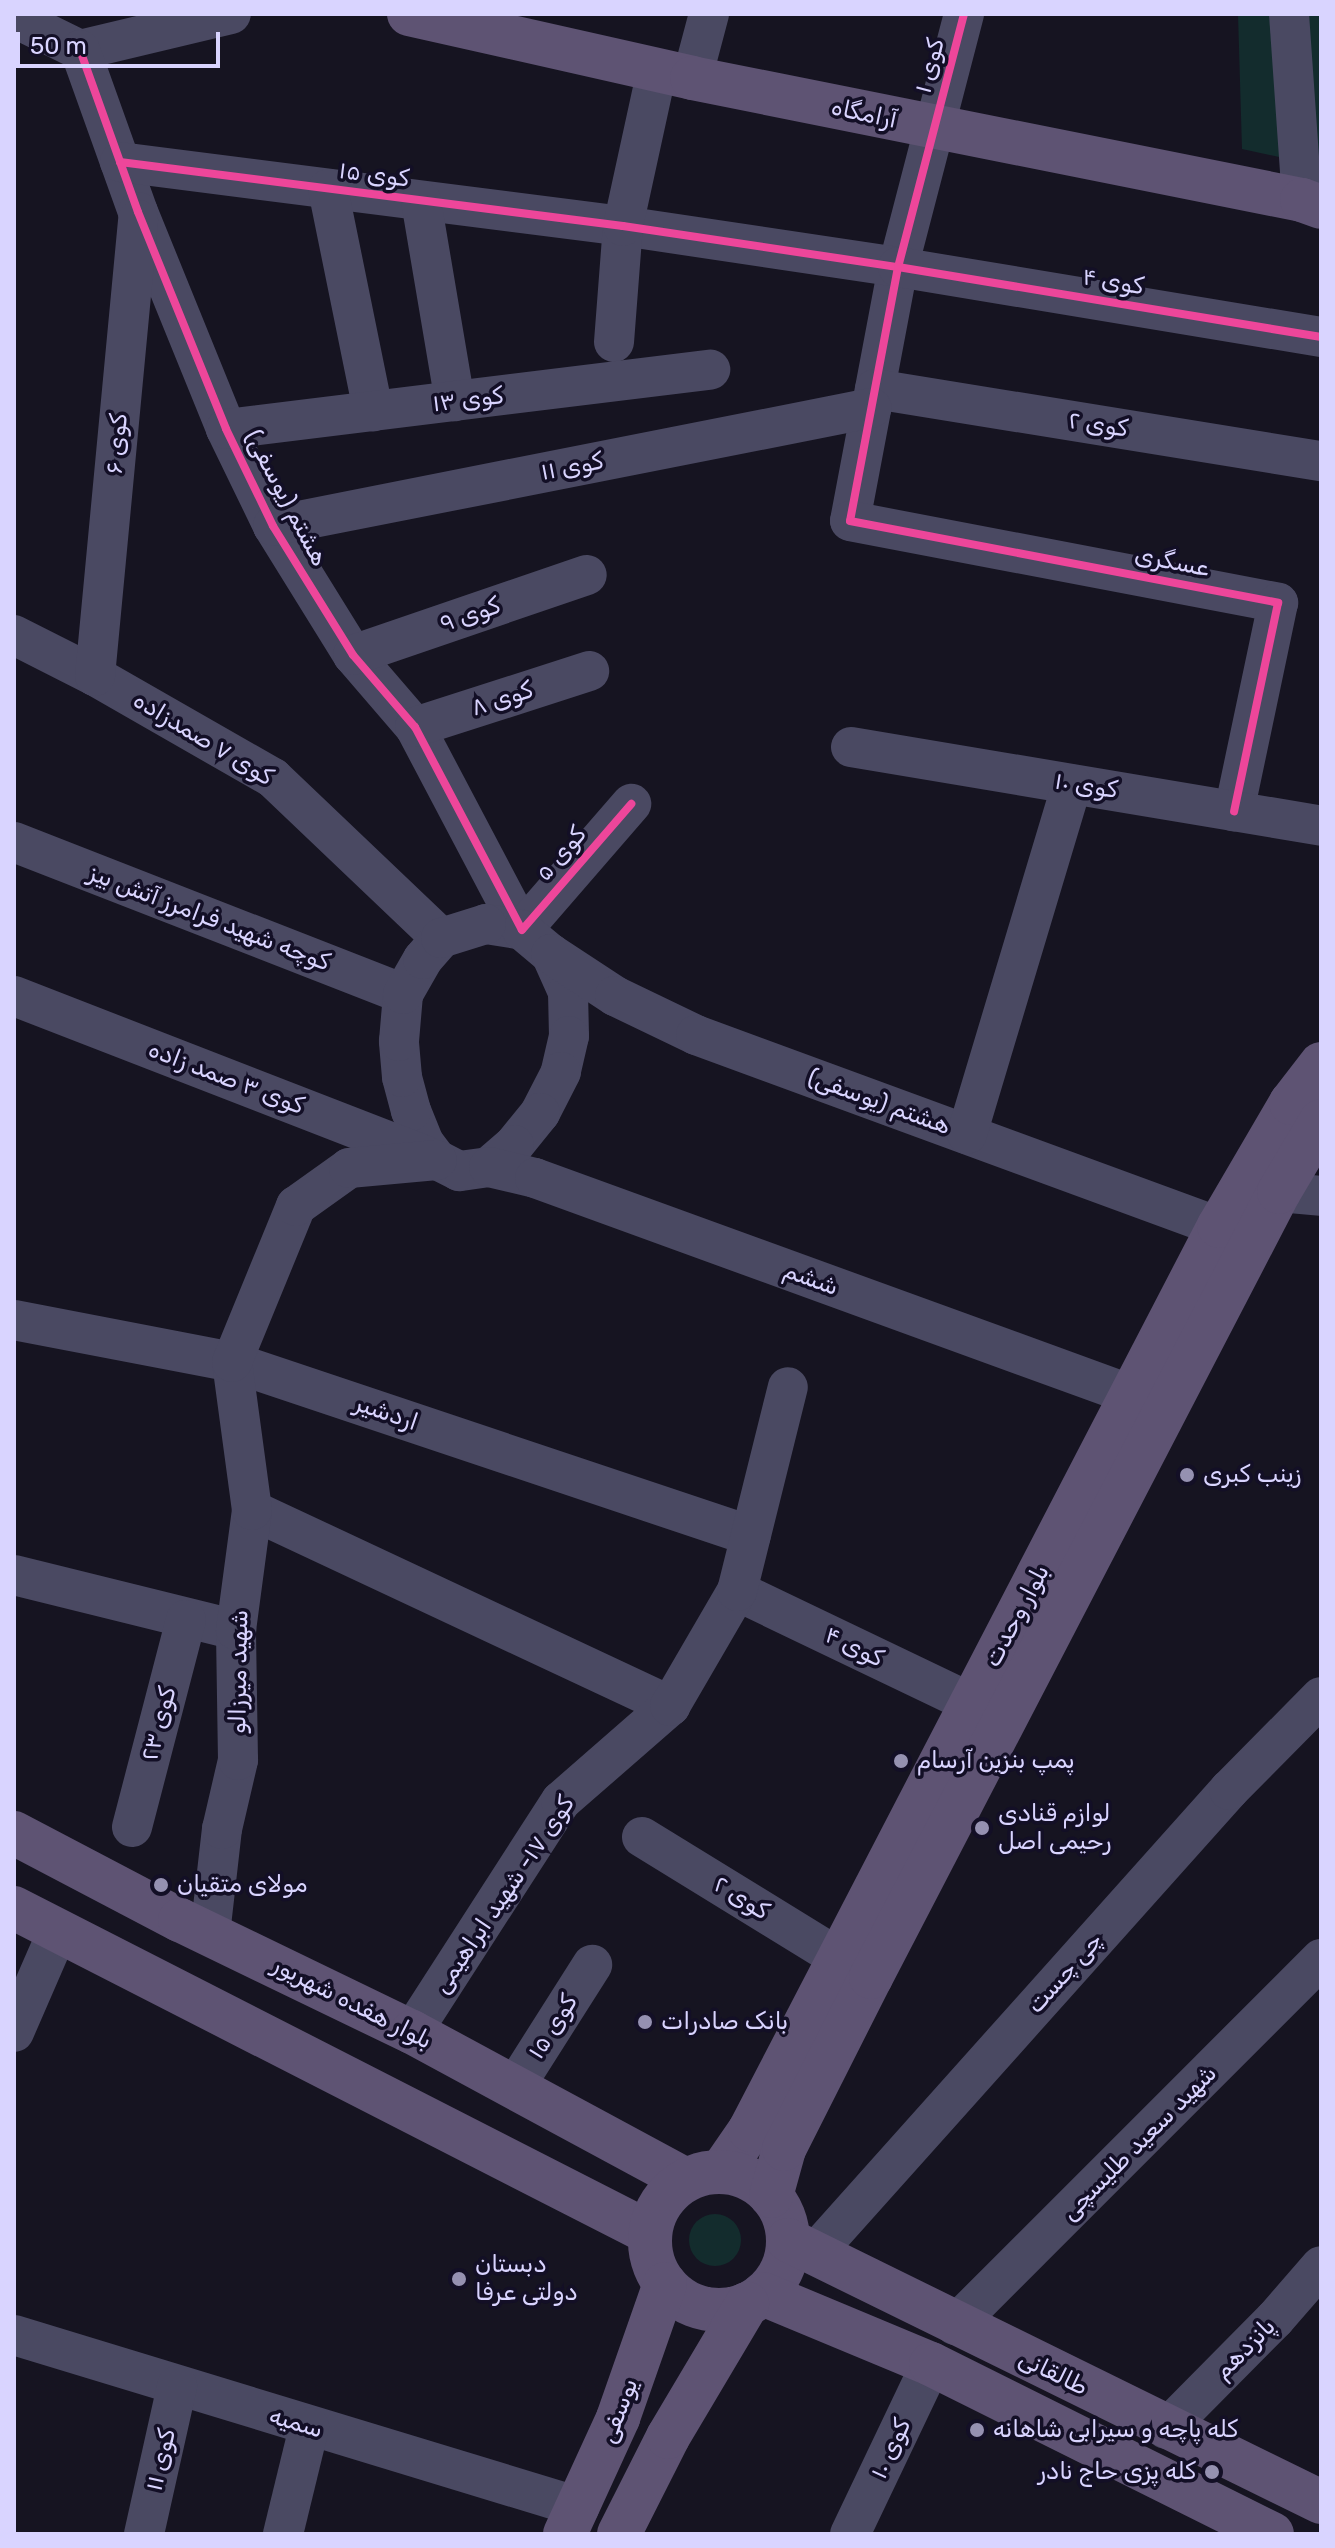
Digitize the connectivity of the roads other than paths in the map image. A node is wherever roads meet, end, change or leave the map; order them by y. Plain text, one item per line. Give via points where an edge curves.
1 (15, 14) edge
2 (231, 14) edge
3 (409, 14) edge
4 (709, 14) edge
5 (964, 14) edge
6 (1289, 14) edge
7 (80, 50) junction
8 (674, 74) junction
9 (934, 128) junction
10 (120, 162) junction
11 (328, 189) junction
12 (421, 201) junction
13 (1312, 204) edge
14 (138, 212) junction
15 (623, 226) junction
16 (898, 267) junction
17 (1321, 337) edge
18 (614, 342) dead end
19 (710, 370) dead end
20 (873, 398) junction
21 (455, 401) junction
22 (373, 411) junction
23 (226, 429) junction
24 (1321, 461) edge
25 (850, 521) joint
26 (273, 526) junction
27 (587, 575) dead end
28 (14, 635) edge
29 (353, 655) junction
30 (589, 671) dead end
31 (95, 676) junction
32 (415, 727) junction
33 (851, 747) dead end
34 (1072, 784) junction
35 (631, 804) dead end
36 (1234, 811) junction
37 (1321, 826) edge
38 (14, 842) edge
39 (441, 938) junction
40 (536, 942) junction
41 (403, 994) junction
42 (14, 996) edge
43 (1321, 1064) edge
44 (1321, 1121) edge
45 (967, 1134) junction
46 (437, 1160) junction
47 (489, 1167) junction
48 (1282, 1190) edge
49 (1237, 1233) junction
50 (14, 1320) edge
51 (232, 1362) junction
52 (788, 1387) dead end
53 (1148, 1405) junction
54 (252, 1510) junction
55 (751, 1536) junction
56 (14, 1575) edge
57 (737, 1591) junction
58 (186, 1620) junction
59 (236, 1630) junction
60 (1321, 1697) edge
61 (670, 1706) junction
62 (988, 1712) junction
63 (132, 1827) dead end
64 (14, 1833) edge
65 (642, 1837) dead end
66 (14, 1908) edge
67 (195, 1927) junction
68 (58, 1931) junction
69 (839, 1958) junction
70 (592, 1965) dead end
71 (152, 1978) junction
72 (1312, 1985) edge
73 (14, 2032) edge
74 (412, 2032) junction
75 (514, 2088) junction
76 (704, 2176) junction
77 (771, 2196) junction
78 (650, 2233) junction
79 (801, 2247) junction
80 (1321, 2266) edge
81 (665, 2284) junction
82 (755, 2299) junction
83 (955, 2325) junction
84 (14, 2335) edge
85 (931, 2364) junction
86 (177, 2386) junction
87 (618, 2418) junction
88 (309, 2427) junction
89 (1166, 2429) junction
90 (668, 2437) junction
91 (1321, 2502) edge
92 (572, 2520) edge
93 (144, 2534) edge
94 (283, 2534) edge
95 (619, 2534) edge
96 (850, 2534) edge
97 (1272, 2534) edge

1 - 7 street
2 - 7 street
3 - 8 main road, آرامگاه
4 - 8 street
5 - 9 street, کوی ۱
6 - 13 street
7 - 10 street, هشتم (یوسفی)
8 - 9 main road, آرامگاه
8 - 15 street
9 - 13 main road, آرامگاه
9 - 16 street, کوی ۱
10 - 11 street, کوی ۱۵
10 - 14 street, هشتم (یوسفی)
11 - 12 street, کوی ۱۵
11 - 22 street
12 - 15 street, کوی ۱۵
12 - 21 street
14 - 23 street, هشتم (یوسفی)
14 - 31 street, کوی ۶
15 - 16 street, کوی ۱۵
15 - 18 street
16 - 17 street, کوی ۴
16 - 20 street, کوی ۱
19 - 21 street, کوی ۱۳
20 - 24 street, کوی ۲
20 - 25 street, کوی ۱
20 - 26 street, کوی ۱۱
21 - 22 street, کوی ۱۳
22 - 23 street, کوی ۱۳
23 - 26 street, هشتم (یوسفی)
25 - 36 street, عسگری via 1278,603
26 - 29 street, هشتم (یوسفی)
27 - 29 street, کوی ۹
28 - 31 street, کوی ۷ صمدزاده
29 - 32 street, هشتم (یوسفی)
30 - 32 street, کوی ۸
31 - 39 street, کوی ۷ صمدزاده via 273,778
32 - 40 street, هشتم (یوسفی)
33 - 34 street, کوی ۱۰
34 - 36 street, کوی ۱۰
34 - 45 street
35 - 40 street, کوی ۵
36 - 37 street, کوی ۱۰
38 - 41 street, کوچه شهید فرامرز آتش بیز
39 - 40 street via 486,924
39 - 41 street
40 - 45 street, هشتم (یوسفی) via 659,1019
40 - 47 street via 568,992 569,1036 561,1072 540,1113
41 - 46 street via 402,1077 424,1143
42 - 46 street, کوی ۳ صمد زاده
43 - 48 main road, بلوار وحدت via 1291,1103
44 - 48 main road, بلوار وحدت
45 - 49 street, هشتم (یوسفی)
46 - 47 street via 459,1171
46 - 51 street via 349,1168 296,1206
47 - 53 street, ششم via 535,1178
48 - 49 main road, بلوار وحدت
49 - 53 main road, بلوار وحدت
50 - 51 street, اردشیر
51 - 54 street, شهید میرزالو
51 - 55 street, اردشیر
52 - 55 street, کوی ۱۷- شهید ابراهیمی
53 - 62 main road, بلوار وحدت
54 - 59 street, شهید میرزالو
54 - 61 street
55 - 57 street, کوی ۱۷- شهید ابراهیمی
56 - 58 street
57 - 61 street, کوی ۱۷- شهید ابراهیمی
57 - 62 street, کوی ۴
58 - 59 street
58 - 63 street, کوی ۲۳
59 - 67 street, شهید میرزالو via 238,1760
60 - 79 street, چی چست
61 - 74 street, کوی ۱۷- شهید ابراهیمی via 561,1801
62 - 69 main road, بلوار وحدت
62 - 77 main road, بلوار وحدت via 790,2136
64 - 67 main road, بلوار هفده شهریور
65 - 69 street, کوی ۲
66 - 68 main road
67 - 71 main road
67 - 74 main road, بلوار هفده شهریور
68 - 71 main road
68 - 73 street
69 - 76 main road, بلوار وحدت via 750,2130
70 - 75 street, کوی ۱۵
71 - 78 main road
72 - 83 street, شهید سعید طلیسچی
74 - 75 main road, بلوار هفده شهریور
75 - 76 main road, بلوار هفده شهریور
76 - 77 main road via 747,2178
76 - 78 main road via 669,2193
77 - 79 main road
78 - 81 main road via 656,2269
79 - 82 main road
79 - 83 main road, طالقانی
80 - 89 street, پانزدهم
81 - 82 main road via 694,2306 721,2309
81 - 87 main road, یوسفی
82 - 85 main road, طالقانی
82 - 90 main road
83 - 89 main road, طالقانی
84 - 86 street, سمیه
85 - 96 street, کوی ۱۰
85 - 97 main road, طالقانی
86 - 88 street, سمیه
86 - 93 street, کوی ۱۱
87 - 90 main road
87 - 92 main road, یوسفی
88 - 92 street, سمیه
88 - 94 street
89 - 91 main road, طالقانی
90 - 95 main road

